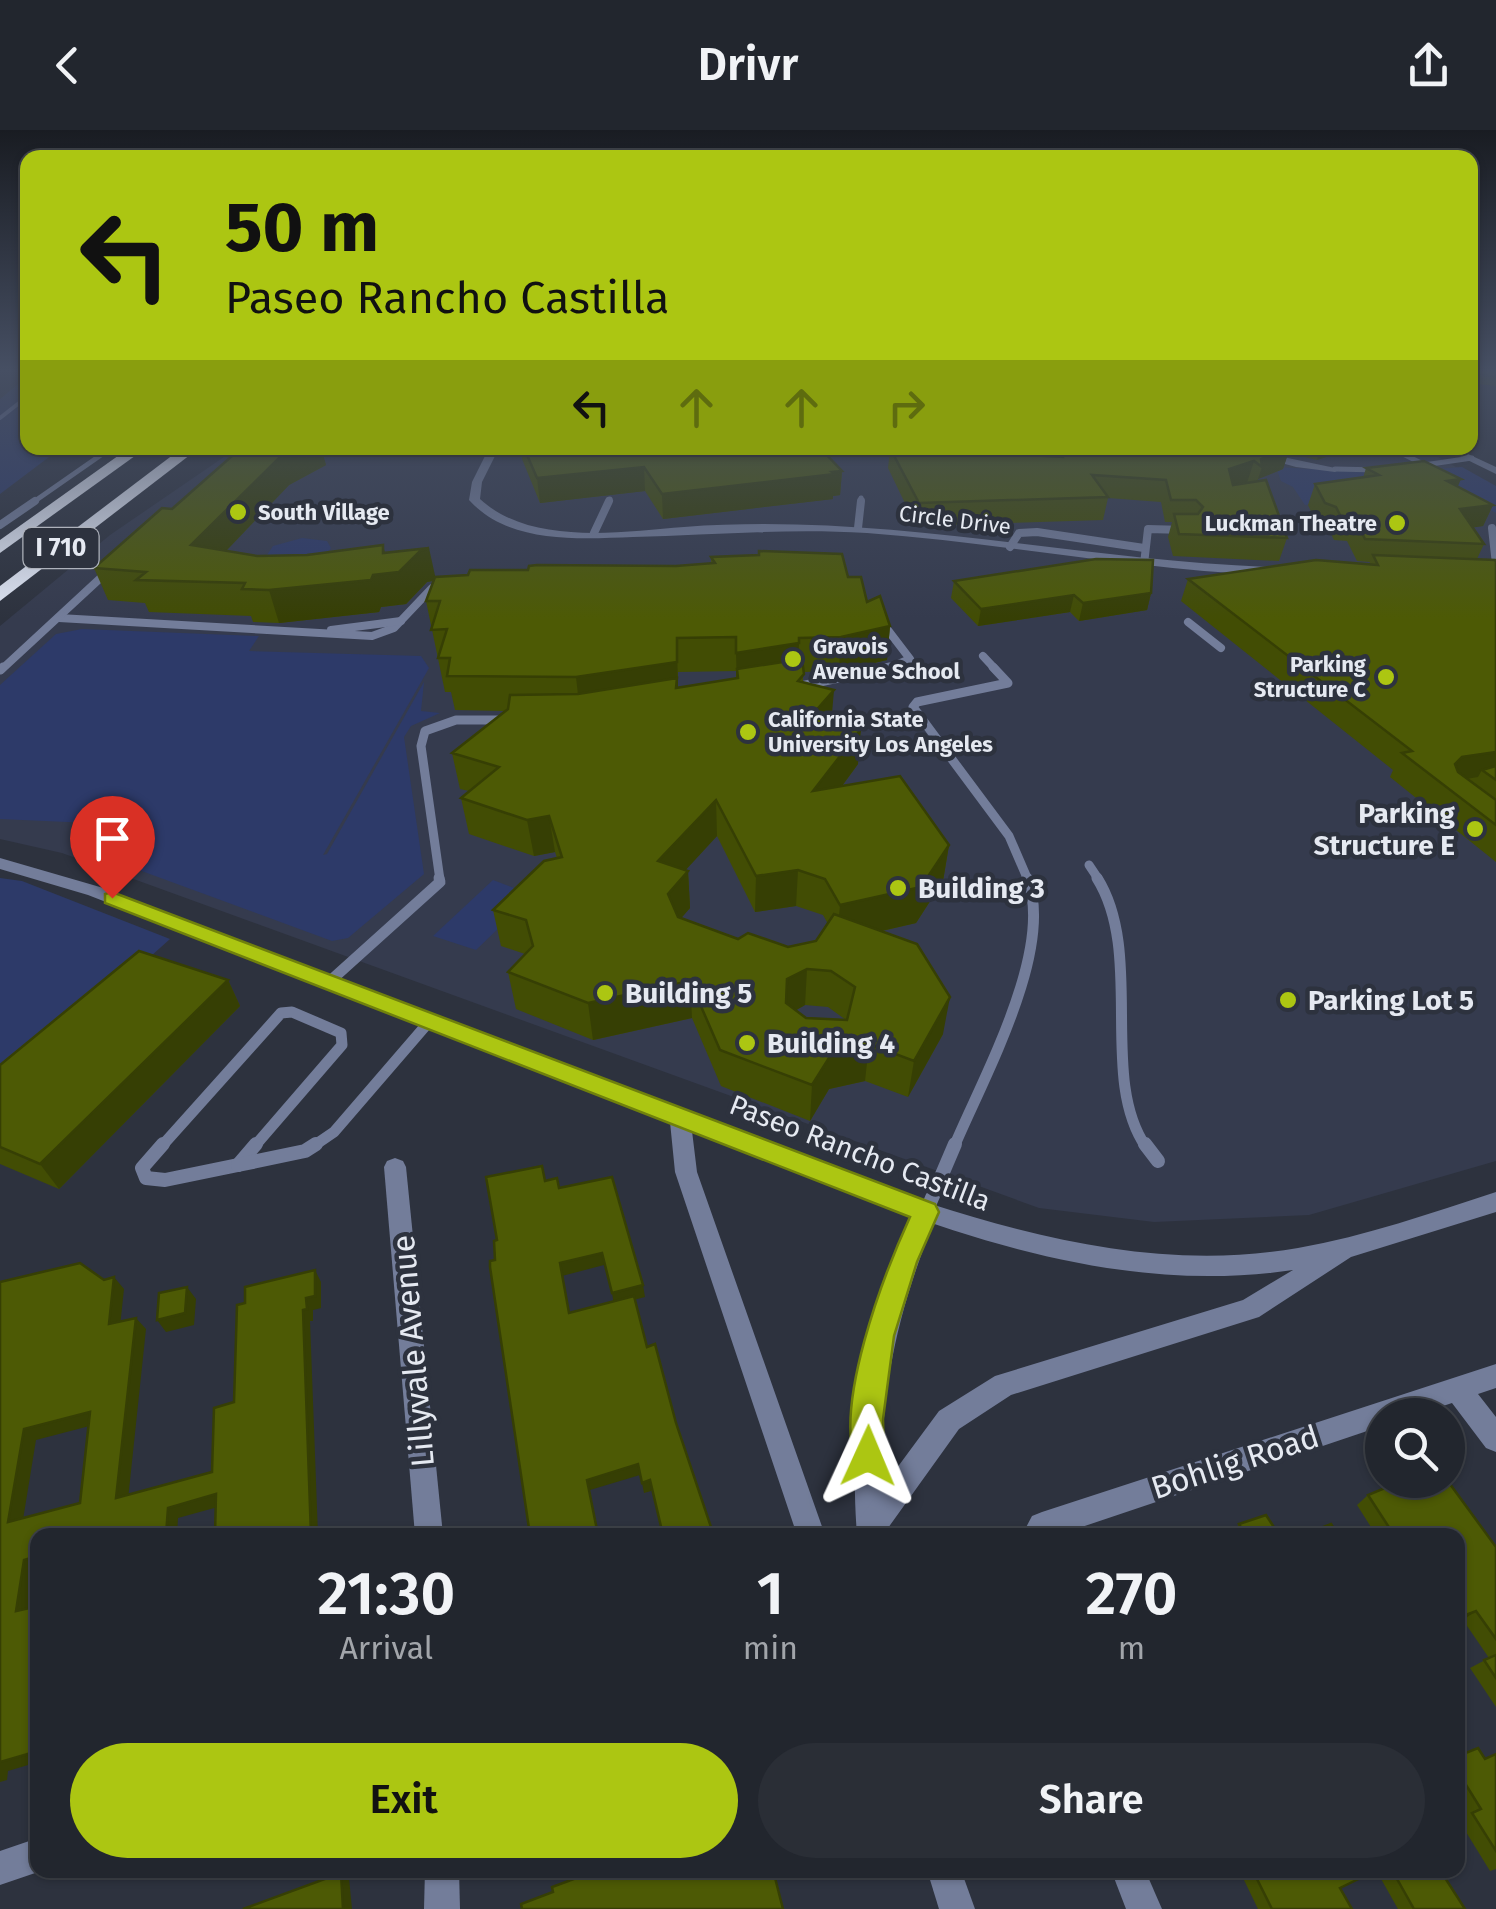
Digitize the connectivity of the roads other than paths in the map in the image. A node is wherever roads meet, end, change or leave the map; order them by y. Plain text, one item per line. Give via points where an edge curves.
1 (100, 455) edge
2 (128, 455) edge
3 (182, 455) edge
4 (198, 455) edge
5 (491, 455) edge
6 (1261, 455) edge
7 (1405, 455) edge
8 (1465, 455) edge
9 (1472, 458) junction
10 (1425, 465) junction
11 (1404, 468) edge
12 (1335, 469) joint
13 (1390, 469) edge
14 (1496, 471) edge
15 (861, 498) dead end
16 (122, 500) junction
17 (610, 500) edge
18 (0, 525) edge
19 (858, 528) junction
20 (1492, 528) edge
21 (1189, 530) edge
22 (594, 533) junction
23 (1010, 547) junction
24 (0, 548) edge
25 (1144, 548) junction
26 (119, 562) edge
27 (1144, 564) junction
28 (1496, 564) edge
29 (1290, 571) edge
30 (1477, 574) edge
31 (1496, 575) edge
32 (449, 588) edge
33 (0, 595) edge
34 (870, 608) edge
35 (59, 618) junction
36 (401, 621) junction
37 (1188, 622) dead end
38 (317, 634) junction
39 (1221, 648) dead end
40 (982, 656) dead end
41 (0, 670) edge
42 (799, 686) edge
43 (528, 720) edge
44 (0, 863) edge
45 (1089, 865) dead end
46 (329, 982) junction
47 (428, 1022) junction
48 (680, 1118) junction
49 (1158, 1160) dead end
50 (238, 1165) junction
51 (396, 1167) dead end
52 (1496, 1202) edge
53 (926, 1212) junction
54 (1354, 1245) junction
55 (1496, 1376) edge
56 (1458, 1389) junction
57 (1496, 1439) edge
58 (429, 1528) edge
59 (808, 1528) edge
60 (870, 1528) edge
61 (873, 1528) edge
62 (1041, 1528) edge
63 (30, 1858) edge
64 (0, 1868) edge
65 (442, 1878) edge
66 (947, 1878) edge
67 (1131, 1878) edge
68 (442, 1909) edge
69 (957, 1909) edge
70 (1144, 1909) edge

1 - 18 lane
2 - 24 highway, I 710
3 - 16 highway, I 710
4 - 16 highway
5 - 22 street, Circle Drive via 473,492 486,514 532,530
6 - 12 street
7 - 10 lane
8 - 9 street
9 - 10 lane
9 - 14 street
10 - 11 lane
12 - 13 lane
15 - 19 lane
16 - 33 highway, I 710
17 - 22 lane
19 - 22 street, Circle Drive
19 - 23 street, Circle Drive
20 - 28 lane
21 - 25 lane via 1148,529
23 - 25 lane via 1019,533 1037,532
23 - 27 street, Circle Drive
25 - 27 lane
26 - 35 lane
27 - 29 street, Circle Drive
30 - 31 street
32 - 36 lane via 432,588
34 - 42 lane via 910,659 875,673
35 - 38 lane
35 - 41 lane
36 - 38 lane
36 - 38 lane via 372,636
37 - 39 lane
40 - 53 lane via 1008,683 912,707 1009,836 1031,888 1033,924 1026,977
43 - 46 lane via 458,719 426,732 421,746 440,882
44 - 46 street, Paseo Rancho Castilla via 94,891
45 - 49 lane via 1100,876 1111,911 1136,1131
46 - 47 street, Paseo Rancho Castilla
47 - 48 street, Paseo Rancho Castilla
47 - 50 lane via 334,1132 305,1151
48 - 53 street, Paseo Rancho Castilla
48 - 59 street via 686,1172
50 - 50 lane via 165,1180 146,1178 142,1168 281,1013 341,1033 342,1044
51 - 58 street, Lillyvale Avenue
52 - 54 street, Paseo Rancho Castilla
53 - 54 street, Paseo Rancho Castilla via 1028,1244 1123,1262 1269,1263
53 - 60 street via 879,1336 868,1419
54 - 61 street via 1250,1309 1004,1384 949,1420
55 - 56 street, Bohlig Road
56 - 57 street
56 - 62 street, Bohlig Road
63 - 64 street
65 - 68 street
66 - 69 street
67 - 70 street

